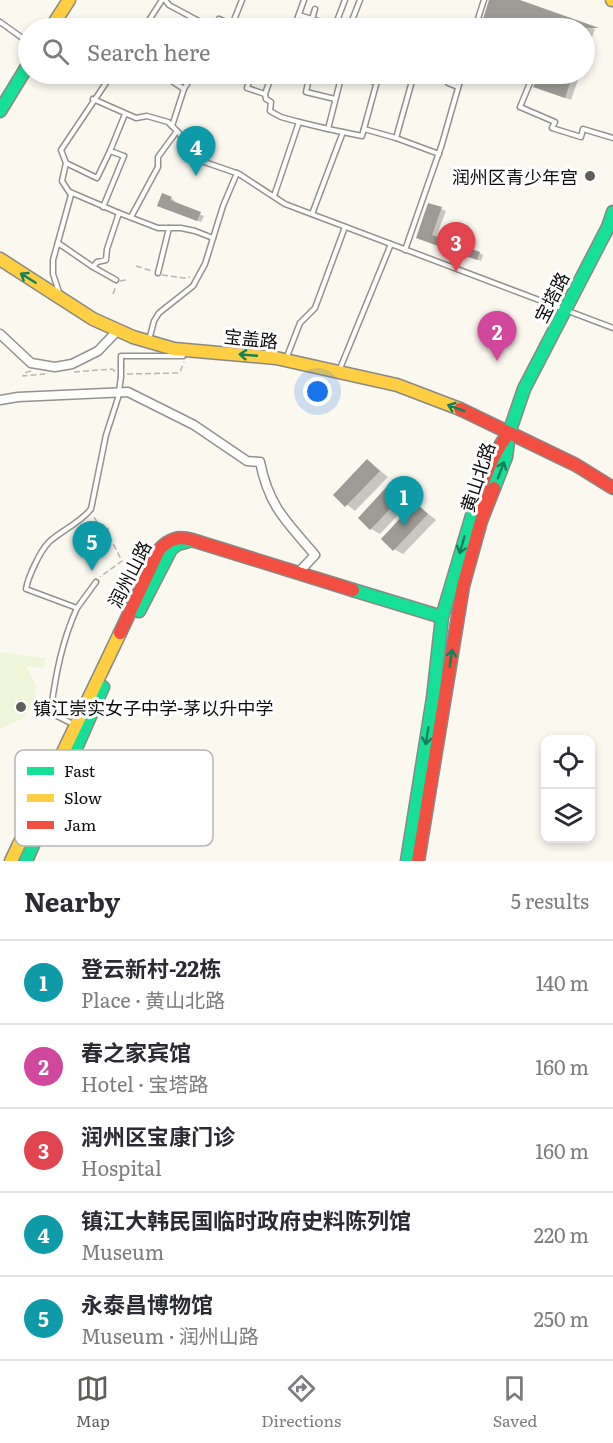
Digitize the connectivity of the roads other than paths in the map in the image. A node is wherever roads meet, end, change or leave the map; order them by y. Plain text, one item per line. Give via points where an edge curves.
1 (69, 0) edge
2 (164, 0) edge
3 (242, 0) edge
4 (304, 0) edge
5 (345, 0) edge
6 (360, 0) edge
7 (484, 0) edge
8 (315, 9) dead end
9 (299, 15) junction
10 (57, 18) edge
11 (151, 18) edge
12 (191, 18) edge
13 (235, 18) edge
14 (298, 18) edge
15 (309, 18) edge
16 (312, 18) edge
17 (337, 18) edge
18 (353, 18) edge
19 (478, 18) edge
20 (0, 22) edge
21 (18, 35) edge
22 (18, 81) edge
23 (104, 84) edge
24 (176, 84) edge
25 (187, 84) edge
26 (248, 84) edge
27 (268, 84) edge
28 (308, 84) edge
29 (340, 84) edge
30 (375, 84) edge
31 (411, 84) edge
32 (450, 84) edge
33 (459, 84) edge
34 (530, 84) edge
35 (458, 87) junction
36 (184, 89) junction
37 (265, 94) junction
38 (93, 99) junction
39 (335, 99) junction
40 (0, 111) edge
41 (125, 114) junction
42 (298, 122) junction
43 (172, 126) junction
44 (328, 129) junction
45 (364, 129) junction
46 (177, 131) junction
47 (343, 132) junction
48 (396, 138) junction
49 (613, 138) edge
50 (110, 151) junction
51 (439, 154) junction
52 (66, 164) junction
53 (237, 173) junction
54 (69, 191) junction
55 (274, 196) junction
56 (103, 207) junction
57 (613, 212) edge
58 (119, 213) junction
59 (312, 214) junction
60 (131, 217) junction
61 (345, 227) junction
62 (169, 228) junction
63 (213, 238) junction
64 (58, 243) junction
65 (391, 244) junction
66 (405, 250) junction
67 (0, 259) edge
68 (93, 267) junction
69 (158, 273) road end
70 (117, 281) road end
71 (60, 298) junction
72 (566, 309) junction
73 (613, 328) edge
74 (118, 330) junction
75 (0, 334) edge
76 (148, 342) junction
77 (183, 352) junction
78 (286, 360) junction
79 (339, 372) junction
80 (119, 392) junction
81 (0, 400) edge
82 (509, 433) junction
83 (613, 488) edge
84 (298, 573) junction
85 (96, 582) road end
86 (76, 608) junction
87 (442, 617) junction
88 (80, 727) junction
89 (68, 750) edge
90 (71, 750) edge
91 (19, 846) edge
92 (11, 861) edge
93 (407, 861) edge
94 (417, 861) edge

1 - 10 street
2 - 11 lane
2 - 12 lane
3 - 13 lane
4 - 9 lane
5 - 17 lane
6 - 18 lane
7 - 19 lane
8 - 16 lane
9 - 14 lane
9 - 15 lane
20 - 21 lane
22 - 40 street
23 - 38 lane
24 - 36 lane
25 - 36 lane
26 - 37 lane via 247,88
27 - 37 lane
28 - 39 lane via 306,92
29 - 39 lane
30 - 45 lane
31 - 48 lane
32 - 35 lane
33 - 35 lane
34 - 49 lane via 520,107 555,122 552,128 581,137 583,129
35 - 51 lane
36 - 43 lane
37 - 42 lane via 271,102 270,111
38 - 41 lane
38 - 52 lane via 61,150
39 - 44 lane
41 - 43 lane via 138,119 150,116
41 - 50 lane
42 - 44 lane
42 - 55 lane
43 - 46 lane
44 - 47 lane
45 - 47 lane via 362,136
45 - 48 lane
46 - 53 lane via 190,157
46 - 60 lane via 158,157 158,167
47 - 59 lane
48 - 51 lane
50 - 52 lane via 97,178
50 - 56 lane via 124,156
51 - 66 lane
52 - 54 lane via 62,181
53 - 55 lane
53 - 63 lane
54 - 56 lane
54 - 64 lane
55 - 59 lane
56 - 58 lane
57 - 72 street, 宝塔路
58 - 60 lane
58 - 68 lane via 106,249 108,257
59 - 61 lane
60 - 62 lane via 158,228
61 - 65 lane
61 - 78 lane via 315,308 300,323
62 - 63 lane
62 - 69 lane
63 - 76 lane via 193,286 159,313
64 - 68 lane
64 - 71 lane via 53,274
65 - 66 lane
65 - 79 lane
66 - 72 lane
71 -> 67 street, 宝盖路
68 - 70 lane
71 - 74 street, 宝盖路
72 - 73 lane
72 - 82 street, 宝塔路 via 524,389
74 - 75 street via 98,351 72,364 55,367 31,363
74 - 76 street, 宝盖路
76 - 77 street, 宝盖路
78 -> 77 street, 宝盖路
77 - 80 lane, bridge via 121,356
78 - 79 street, 宝盖路
82 -> 79 street, 宝盖路 via 475,415 397,385
80 - 81 street
80 - 84 street via 128,392 194,425 247,460 260,462 277,511 315,555
80 - 86 lane via 91,506 85,516 47,544 28,579 26,590
82 - 83 street, 宝盖路 via 576,465
82 -> 87 street, 黄山北路 via 483,479
94 -> 82 street, 黄山北路 via 463,586 481,521 506,457
84 - 87 street
84 - 88 street, 润州山路 via 198,542 185,541 171,549
85 - 86 lane
86 - 88 lane via 58,661 51,709
87 -> 93 street, 黄山北路
88 - 89 street, 润州山路
88 - 90 street, 润州山路
91 - 92 street, 润州山路

